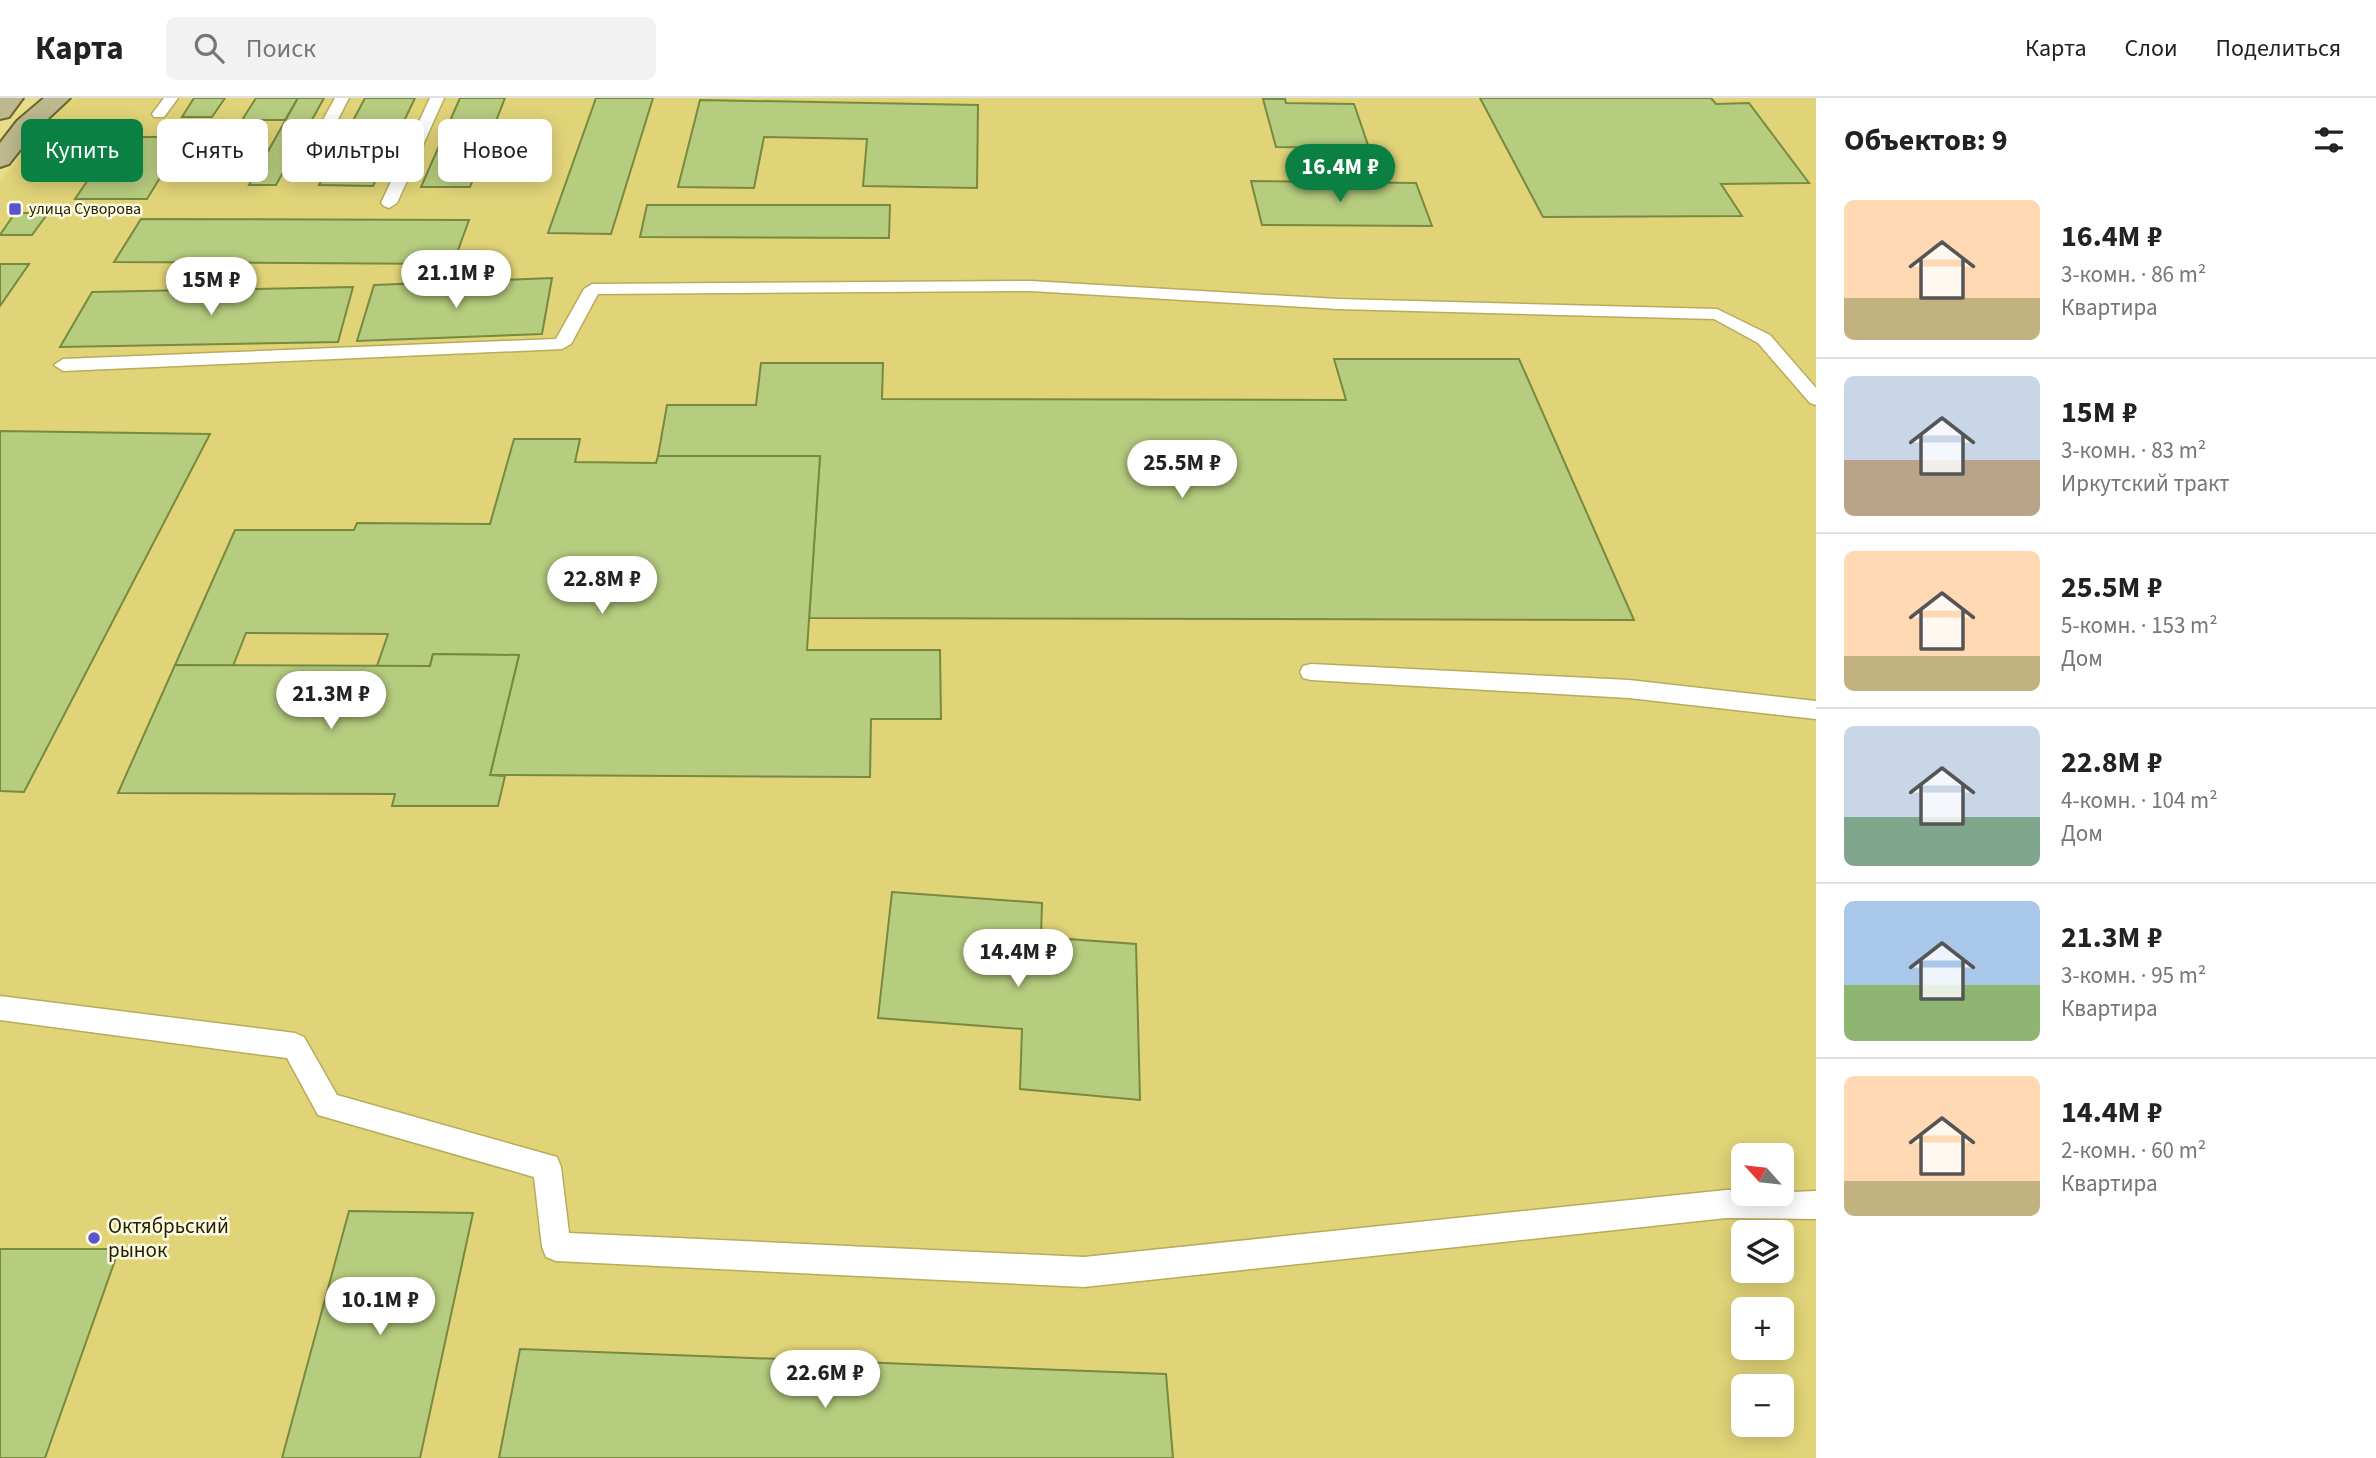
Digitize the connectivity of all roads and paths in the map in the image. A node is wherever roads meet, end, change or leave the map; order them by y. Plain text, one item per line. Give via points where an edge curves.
1 (11, 98) edge
2 (58, 98) edge
3 (170, 98) edge
4 (342, 98) edge
5 (437, 98) edge
6 (0, 112) edge
7 (159, 114) dead end
8 (331, 119) edge
9 (0, 159) edge
10 (389, 203) dead end
11 (63, 365) dead end
12 (1816, 399) edge
13 (1311, 672) dead end
14 (1816, 710) edge
15 (0, 1008) edge
16 (1816, 1205) edge

1 - 6 main road
2 - 9 main road via 26,126
3 - 7 lane
4 - 8 lane
5 - 10 lane
11 - 12 lane via 562,344 592,289 1031,286 1338,304 1717,314 1765,338
13 - 14 lane via 1629,689
15 - 16 lane via 295,1046 328,1106 547,1167 556,1247 1084,1272 1726,1204

